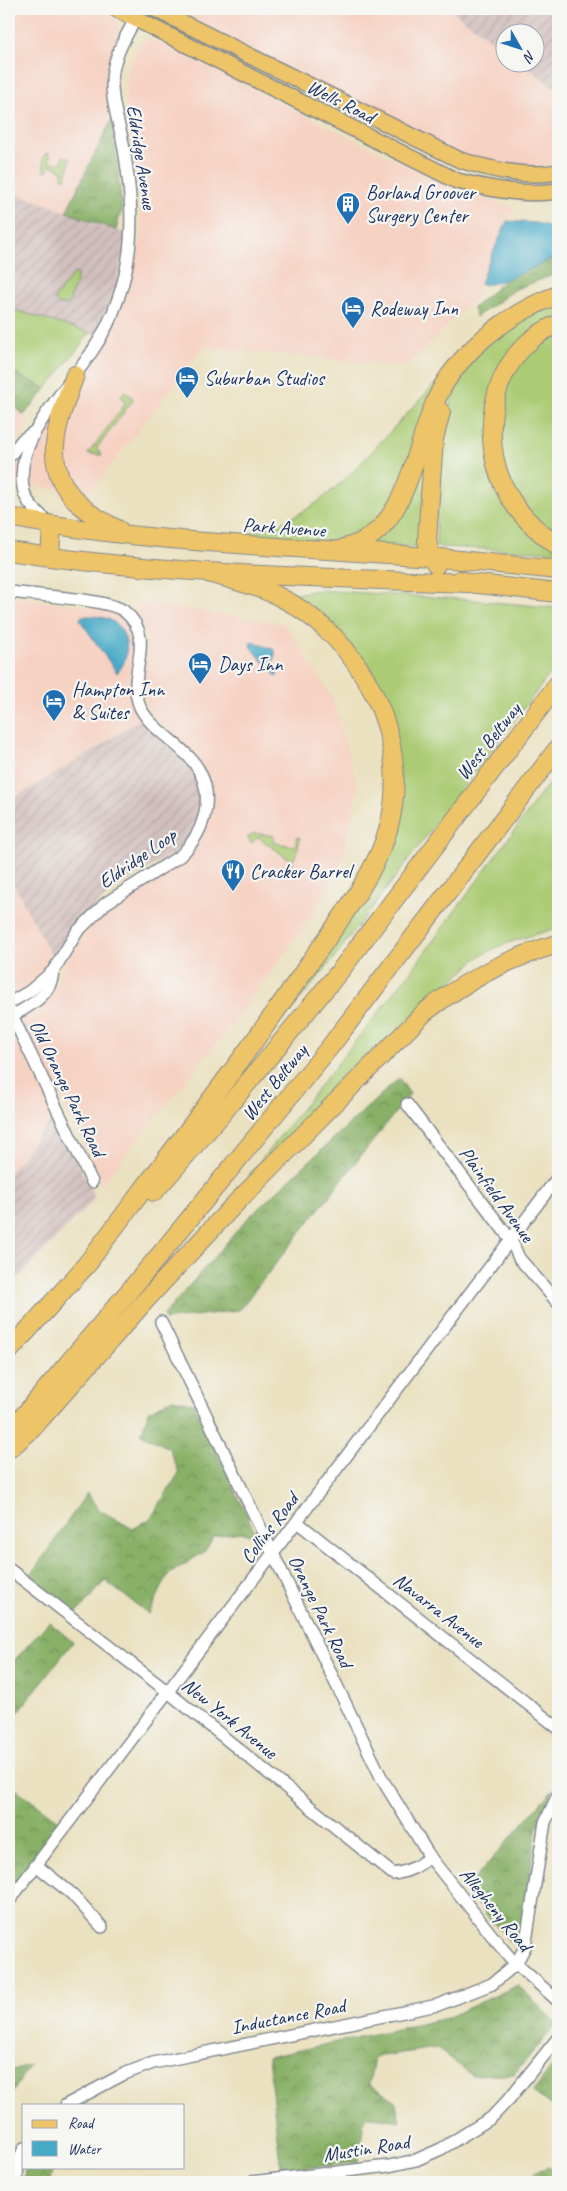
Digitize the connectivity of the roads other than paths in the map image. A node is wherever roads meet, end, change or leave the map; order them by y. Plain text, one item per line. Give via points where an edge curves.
1 (116, 9) edge
2 (155, 9) edge
3 (135, 18) junction
4 (558, 172) edge
5 (558, 191) edge
6 (558, 295) edge
7 (558, 324) edge
8 (477, 343) junction
9 (76, 375) junction
10 (35, 431) junction
11 (9, 457) edge
12 (9, 517) edge
13 (52, 525) junction
14 (126, 534) junction
15 (558, 546) edge
16 (9, 551) edge
17 (331, 551) junction
18 (50, 557) junction
19 (430, 557) junction
20 (558, 570) edge
21 (208, 573) junction
22 (469, 583) junction
23 (9, 592) edge
24 (558, 593) edge
25 (558, 684) edge
26 (558, 748) edge
27 (558, 944) edge
28 (53, 971) junction
29 (9, 1003) edge
30 (10, 1013) edge
31 (407, 1104) dead end
32 (558, 1178) edge
33 (92, 1182) dead end
34 (511, 1240) junction
35 (83, 1269) junction
36 (558, 1303) edge
37 (161, 1322) dead end
38 (9, 1351) edge
39 (9, 1433) edge
40 (9, 1449) edge
41 (296, 1522) junction
42 (272, 1553) junction
43 (9, 1569) edge
44 (168, 1692) junction
45 (558, 1728) edge
46 (558, 1796) edge
47 (430, 1857) junction
48 (36, 1865) junction
49 (9, 1901) edge
50 (102, 1927) dead end
51 (516, 1964) junction
52 (558, 2001) edge
53 (558, 2038) edge
54 (68, 2104) edge
55 (22, 2153) edge
56 (16, 2182) edge
57 (251, 2182) edge

1 - 3 main road, Wells Road
2 - 4 main road, Wells Road via 460,160 495,171
3 - 5 main road, Wells Road via 457,181 495,190 538,194
3 - 9 street, Eldridge Avenue via 112,72 130,180 131,247 126,276 115,306 93,351
6 - 8 highway via 511,318
7 - 15 highway via 541,332 508,365 495,396 491,427 499,475 515,506 529,523
8 - 17 highway via 449,376 430,412 396,510 373,536 359,545
8 - 19 highway via 455,378 437,422 427,540
9 - 10 street, Eldridge Avenue
9 - 14 highway via 58,422 55,464 73,498 87,511
10 - 11 street, Eldridge Avenue via 22,440
10 - 13 street, Eldridge Avenue via 24,457 24,493 30,505
12 - 13 highway, Park Avenue
13 - 14 highway, Park Avenue
13 - 18 highway
14 - 17 highway, Park Avenue
16 - 18 highway
17 - 19 highway, Park Avenue
18 - 21 highway
19 - 20 highway, Park Avenue
19 - 22 highway via 446,574
21 - 22 highway
21 - 35 highway via 250,584 277,596 308,615 350,654 372,688 386,722 395,780 392,814 378,856 332,930 270,1020
22 - 24 highway
23 - 28 street, Eldridge Loop via 106,603 130,617 142,644 135,678 140,706 151,722 191,758 207,794 202,824 190,846 180,856 119,893 90,918
25 - 35 highway, West Beltway via 340,971 221,1115
26 - 39 highway, West Beltway via 329,1048 163,1252
27 - 40 highway via 492,968 455,988 425,1012 233,1206 30,1431
28 - 29 street, Eldridge Loop via 30,991
28 - 30 street, Eldridge Loop via 53,979 39,999
30 - 33 street, Old Orange Park Road
31 - 34 street, Plainfield Avenue
32 - 34 street, Collins Road
34 - 36 street, Plainfield Avenue via 519,1258
34 - 41 street, Collins Road
35 - 38 highway, West Beltway
37 - 42 street, Orange Park Road
41 - 42 street, Collins Road
41 - 45 street, Navarra Avenue
42 - 44 street, Collins Road
42 - 47 street, Orange Park Road via 382,1779
43 - 44 street, New York Avenue
44 - 47 street, New York Avenue via 394,1874 417,1867
44 - 48 street, Collins Road
46 - 51 street via 545,1822 525,1947
47 - 51 street, Allegheny Road
48 - 49 street, Collins Road
48 - 50 street via 72,1894
51 - 52 street, Allegheny Road
51 - 54 street, Inductance Road via 492,1984 438,2005 153,2063 124,2074
53 - 57 street, Mustin Road via 491,2118 441,2149 416,2160 389,2166
55 - 56 street

